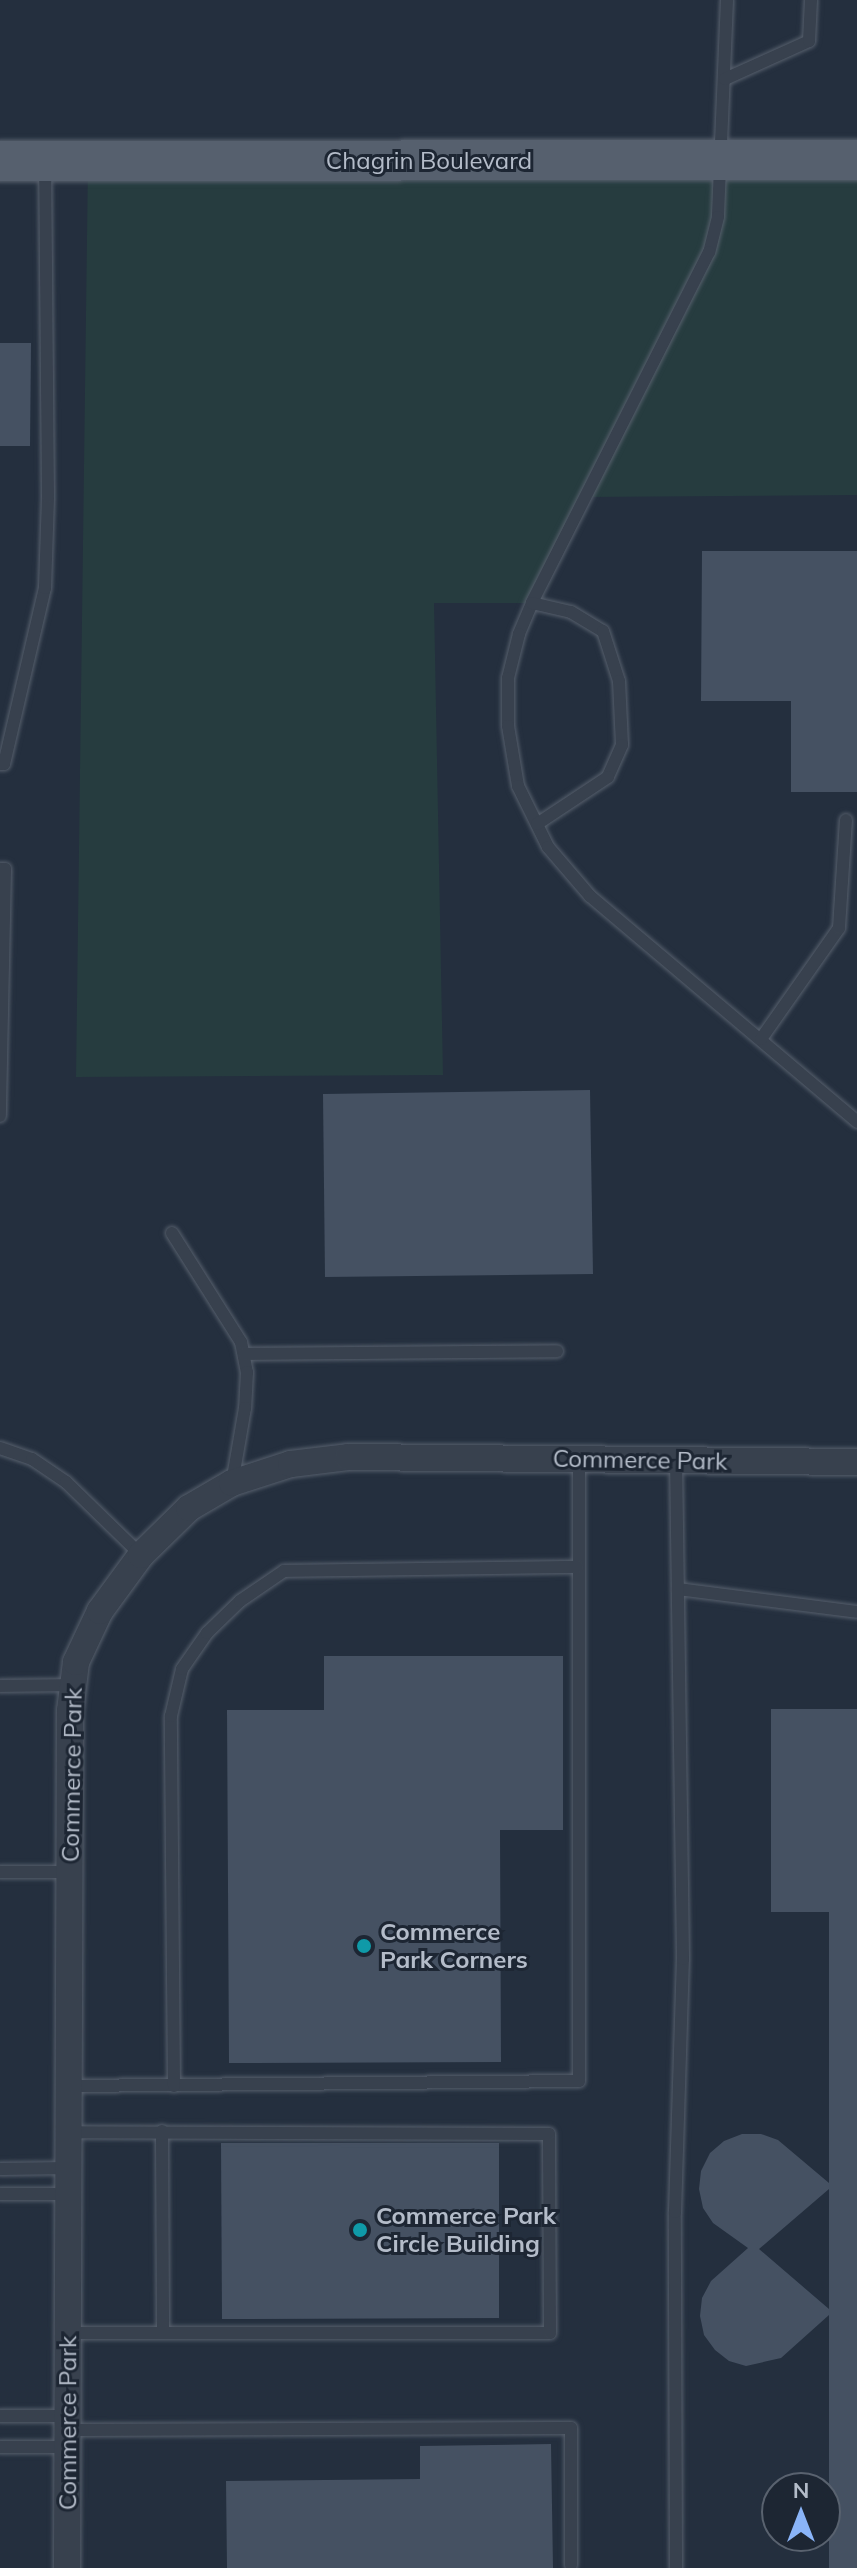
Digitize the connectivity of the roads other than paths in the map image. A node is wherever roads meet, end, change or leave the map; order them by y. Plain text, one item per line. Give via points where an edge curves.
1 (727, 0) edge
2 (811, 0) edge
3 (725, 79) junction
4 (719, 160) junction
5 (857, 160) edge
6 (0, 161) edge
7 (45, 161) junction
8 (532, 603) junction
9 (0, 764) edge
10 (846, 820) dead end
11 (537, 824) junction
12 (0, 869) edge
13 (761, 1039) junction
14 (0, 1116) edge
15 (857, 1122) edge
16 (172, 1233) dead end
17 (557, 1351) dead end
18 (244, 1354) junction
19 (0, 1448) edge
20 (579, 1460) junction
21 (676, 1461) junction
22 (857, 1462) edge
23 (232, 1483) junction
24 (141, 1555) junction
25 (578, 1567) junction
26 (678, 1589) junction
27 (857, 1612) edge
28 (73, 1685) junction
29 (0, 1686) edge
30 (0, 1872) edge
31 (69, 1872) junction
32 (69, 2086) junction
33 (174, 2086) junction
34 (162, 2131) junction
35 (68, 2132) junction
36 (0, 2169) edge
37 (68, 2181) junction
38 (0, 2194) edge
39 (68, 2333) junction
40 (163, 2333) junction
41 (0, 2416) edge
42 (68, 2431) junction
43 (0, 2447) edge
44 (571, 2565) dead end
45 (67, 2568) edge
46 (676, 2568) edge

1 - 3 lane
2 - 3 lane via 809,41
3 - 4 lane
4 - 5 main road, Chagrin Boulevard
4 - 7 main road, Chagrin Boulevard
4 - 8 lane via 718,217 709,252
6 - 7 main road, Chagrin Boulevard
7 - 9 lane via 45,588
8 - 11 lane via 508,678 508,726 518,786
8 - 11 lane via 571,612 603,631 619,681 622,745 608,777
10 - 13 lane via 839,928
11 - 13 lane via 548,847 590,896
12 - 14 lane via 5,869
13 - 15 lane
16 - 18 lane
17 - 18 lane
18 - 23 lane via 245,1408
19 - 24 lane via 32,1459 66,1482
20 - 21 street, Commerce Park
20 - 23 street, Commerce Park via 348,1457 291,1464
20 - 25 lane
21 - 22 street, Commerce Park
21 - 26 lane
23 - 24 street, Commerce Park via 189,1508
24 - 28 street, Commerce Park via 100,1611 76,1662
25 - 33 lane via 284,1571 240,1601 207,1633 182,1669 171,1716
25 - 33 lane via 579,2081
26 - 27 lane
26 - 46 lane via 683,1959 675,2212
28 - 29 lane
28 - 31 street, Commerce Park
30 - 31 lane
31 - 32 street, Commerce Park
32 - 33 lane
32 - 35 street, Commerce Park
34 - 35 lane
34 - 40 lane
34 - 40 lane via 549,2134 550,2149 550,2333
35 - 37 street, Commerce Park
36 - 37 lane
37 - 38 lane
37 - 39 street, Commerce Park
39 - 40 lane
39 - 42 street, Commerce Park
41 - 42 lane
42 - 43 lane
42 - 44 lane via 571,2428
42 - 45 street, Commerce Park

